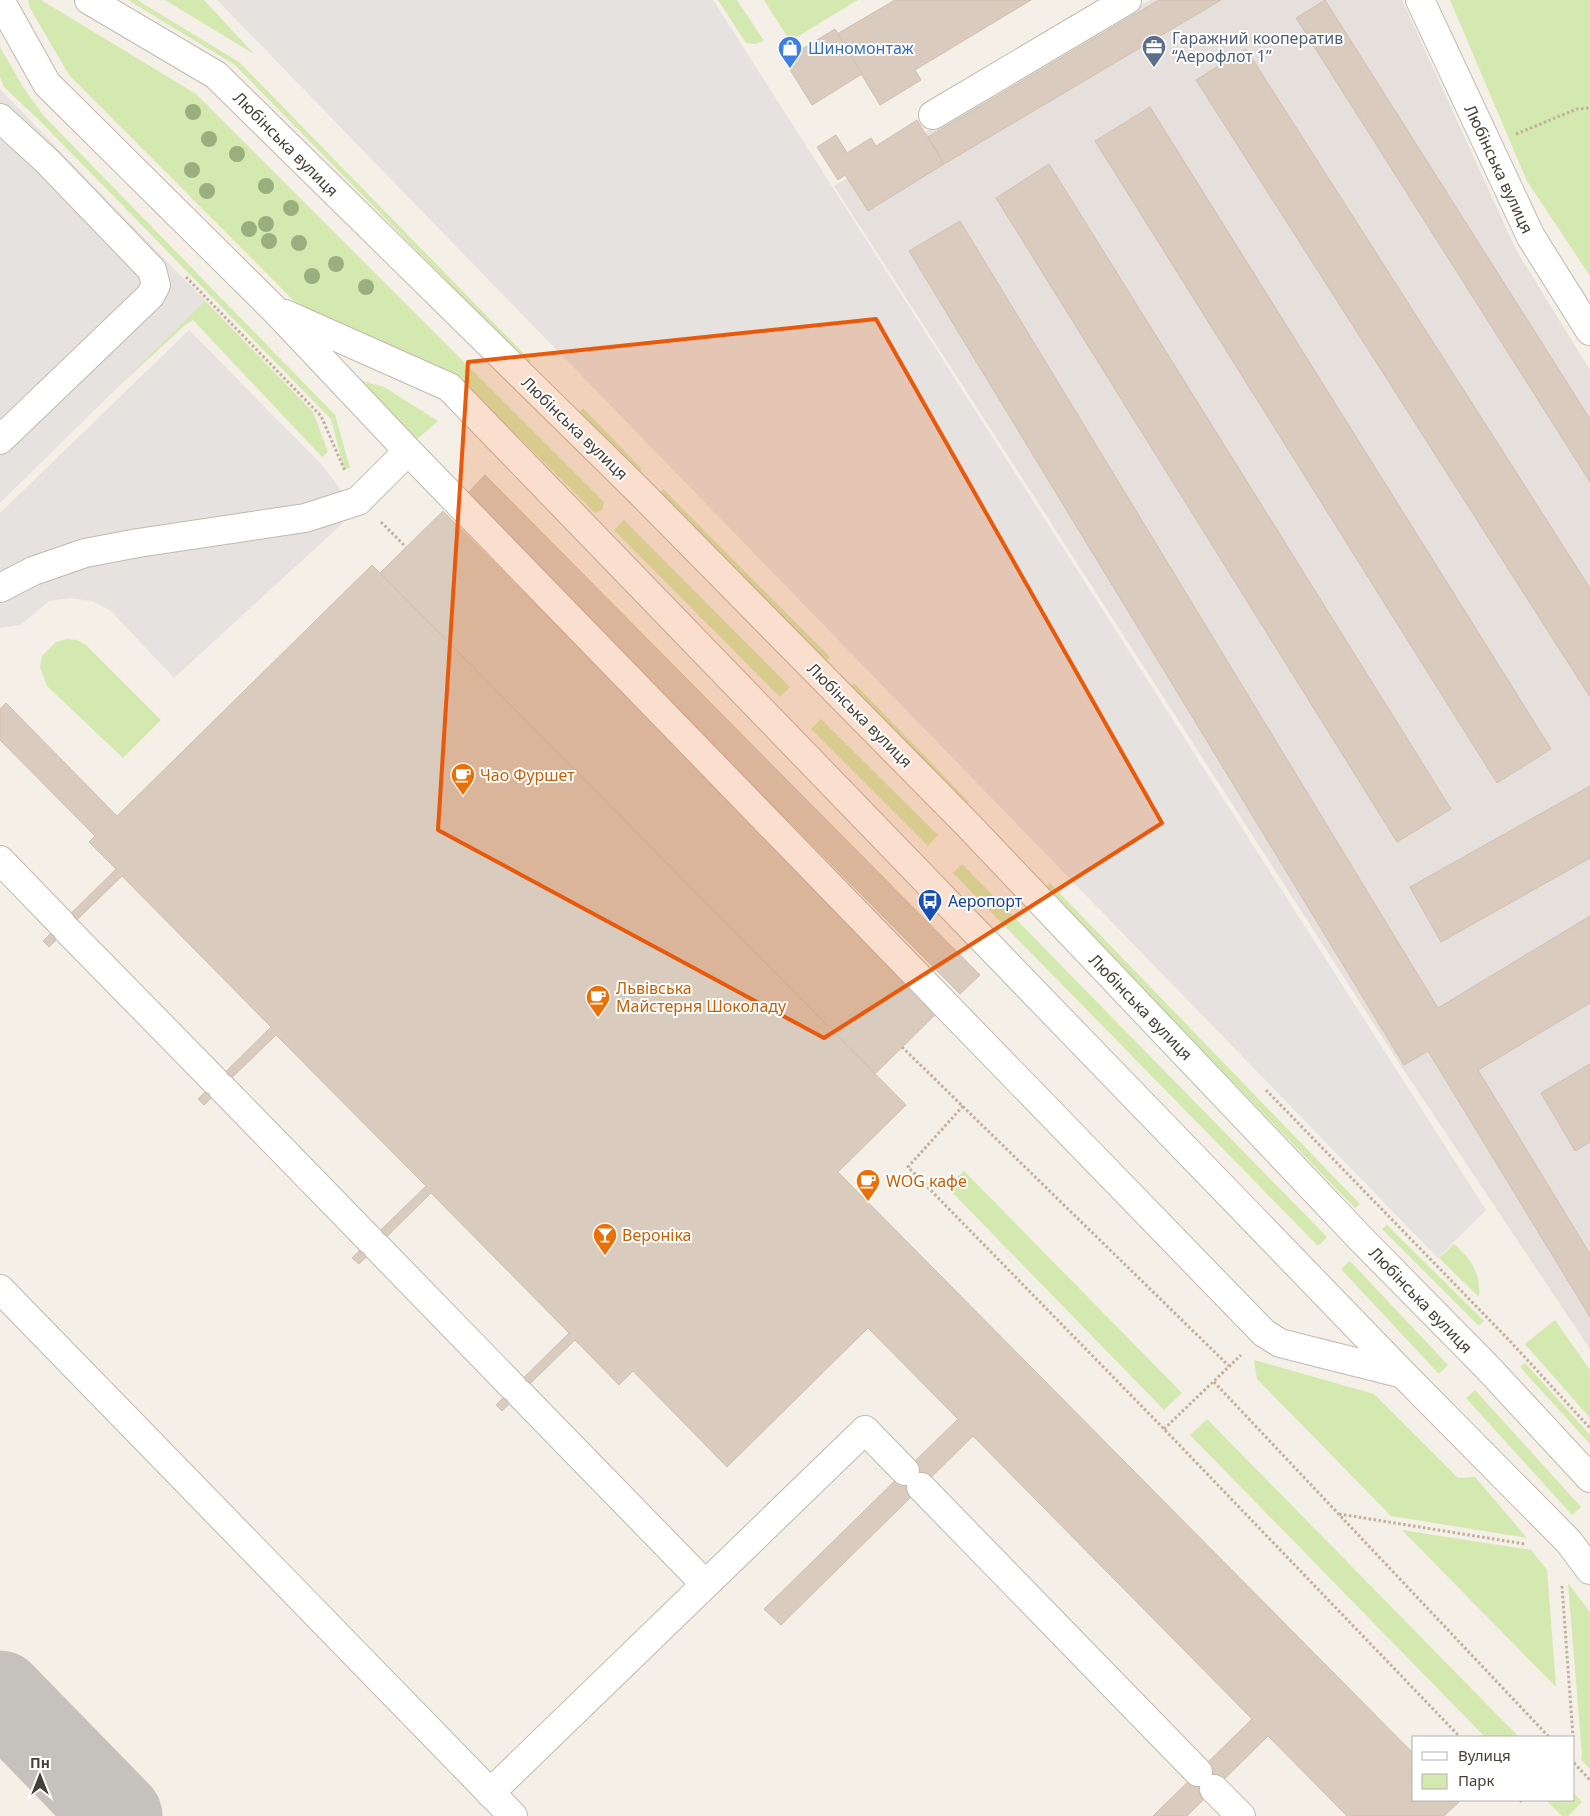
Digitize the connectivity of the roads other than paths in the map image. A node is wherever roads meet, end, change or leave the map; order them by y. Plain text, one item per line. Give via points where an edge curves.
1 (0, 0) edge
2 (89, 0) edge
3 (1127, 0) edge
4 (1420, 0) edge
5 (933, 116) dead end
6 (0, 118) edge
7 (273, 308) junction
8 (1590, 331) edge
9 (0, 440) edge
10 (408, 451) junction
11 (0, 588) edge
12 (0, 860) edge
13 (0, 1289) edge
14 (1403, 1374) junction
15 (1590, 1478) edge
16 (1590, 1570) edge
17 (705, 1584) junction
18 (490, 1792) junction
19 (513, 1816) edge
20 (1241, 1816) edge

1 - 7 street via 46,84
2 - 15 street, Любінська вулиця via 216,76 639,491 969,826
3 - 5 street
4 - 8 street, Любінська вулиця via 1531,237
6 - 9 street via 152,270 156,285 150,296
7 - 10 street
7 - 14 street via 449,387
10 - 11 street via 358,501 305,518 85,553 33,571
10 - 14 street via 1264,1333 1280,1343
12 - 17 street
13 - 18 street
14 - 16 street via 1569,1542
17 - 18 street
17 - 20 street via 865,1430
18 - 19 street

